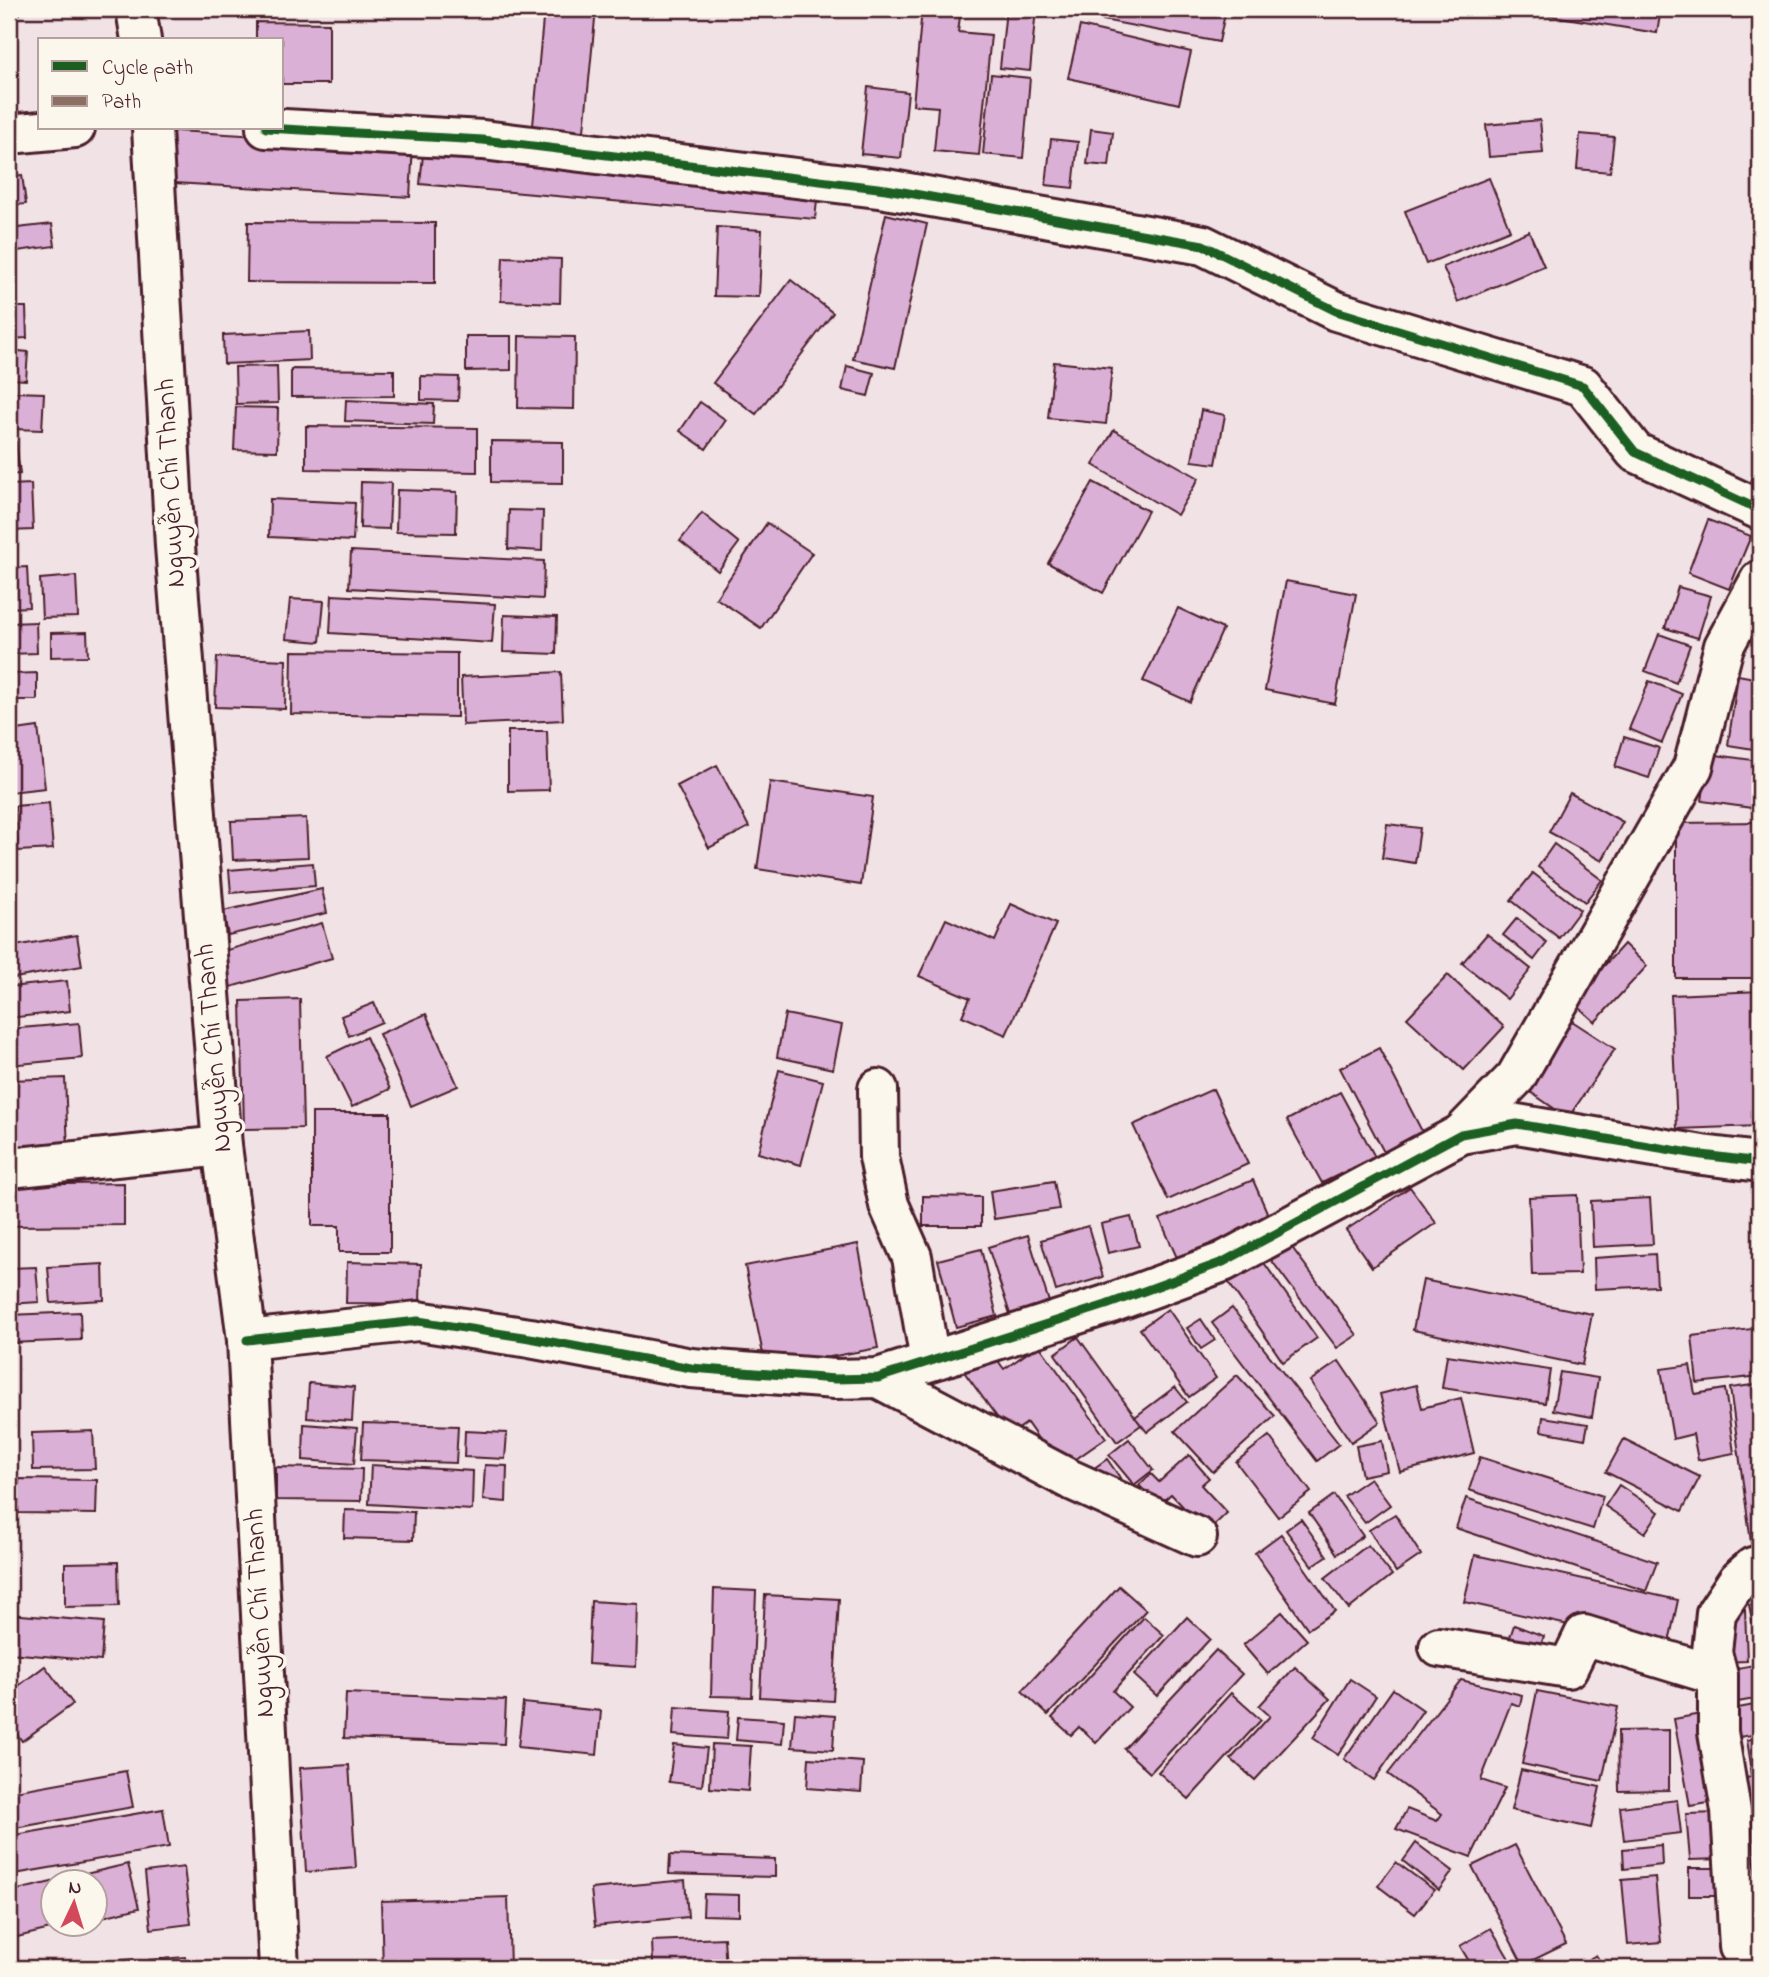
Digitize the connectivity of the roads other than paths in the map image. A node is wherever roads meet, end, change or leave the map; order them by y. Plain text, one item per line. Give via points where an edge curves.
1 (136, 9) edge
2 (141, 38) edge
3 (284, 129) edge
4 (53, 130) edge
5 (152, 130) edge
6 (9, 134) edge
7 (1760, 510) edge
8 (1760, 580) edge
9 (878, 1089) dead end
10 (1461, 1134) junction
11 (222, 1146) junction
12 (1760, 1162) edge
13 (9, 1168) edge
14 (247, 1340) junction
15 (930, 1361) junction
16 (878, 1378) junction
17 (1197, 1537) dead end
18 (1760, 1565) edge
19 (1438, 1647) dead end
20 (1718, 1676) junction
21 (1739, 1947) dead end
22 (279, 1968) edge

1 - 2 street
3 - 7 street via 483,140 886,189 1203,245 1336,311 1583,386 1635,452
4 - 6 street
5 - 11 street, Nguyễn Chí Thanh via 175,546
8 - 10 street via 1724,646 1693,767 1516,1077
9 - 15 street via 879,1157 888,1205 912,1257
10 - 12 street via 1517,1124
10 - 15 street via 1223,1262
11 - 13 street
11 - 14 street, Nguyễn Chí Thanh
14 - 16 street via 418,1321 691,1368
14 - 22 street, Nguyễn Chí Thanh
15 - 16 street
16 - 17 street via 1069,1479
18 - 20 street via 1738,1580 1716,1613 1712,1652
19 - 20 street via 1568,1668 1584,1635
20 - 21 street via 1718,1732 1731,1811

